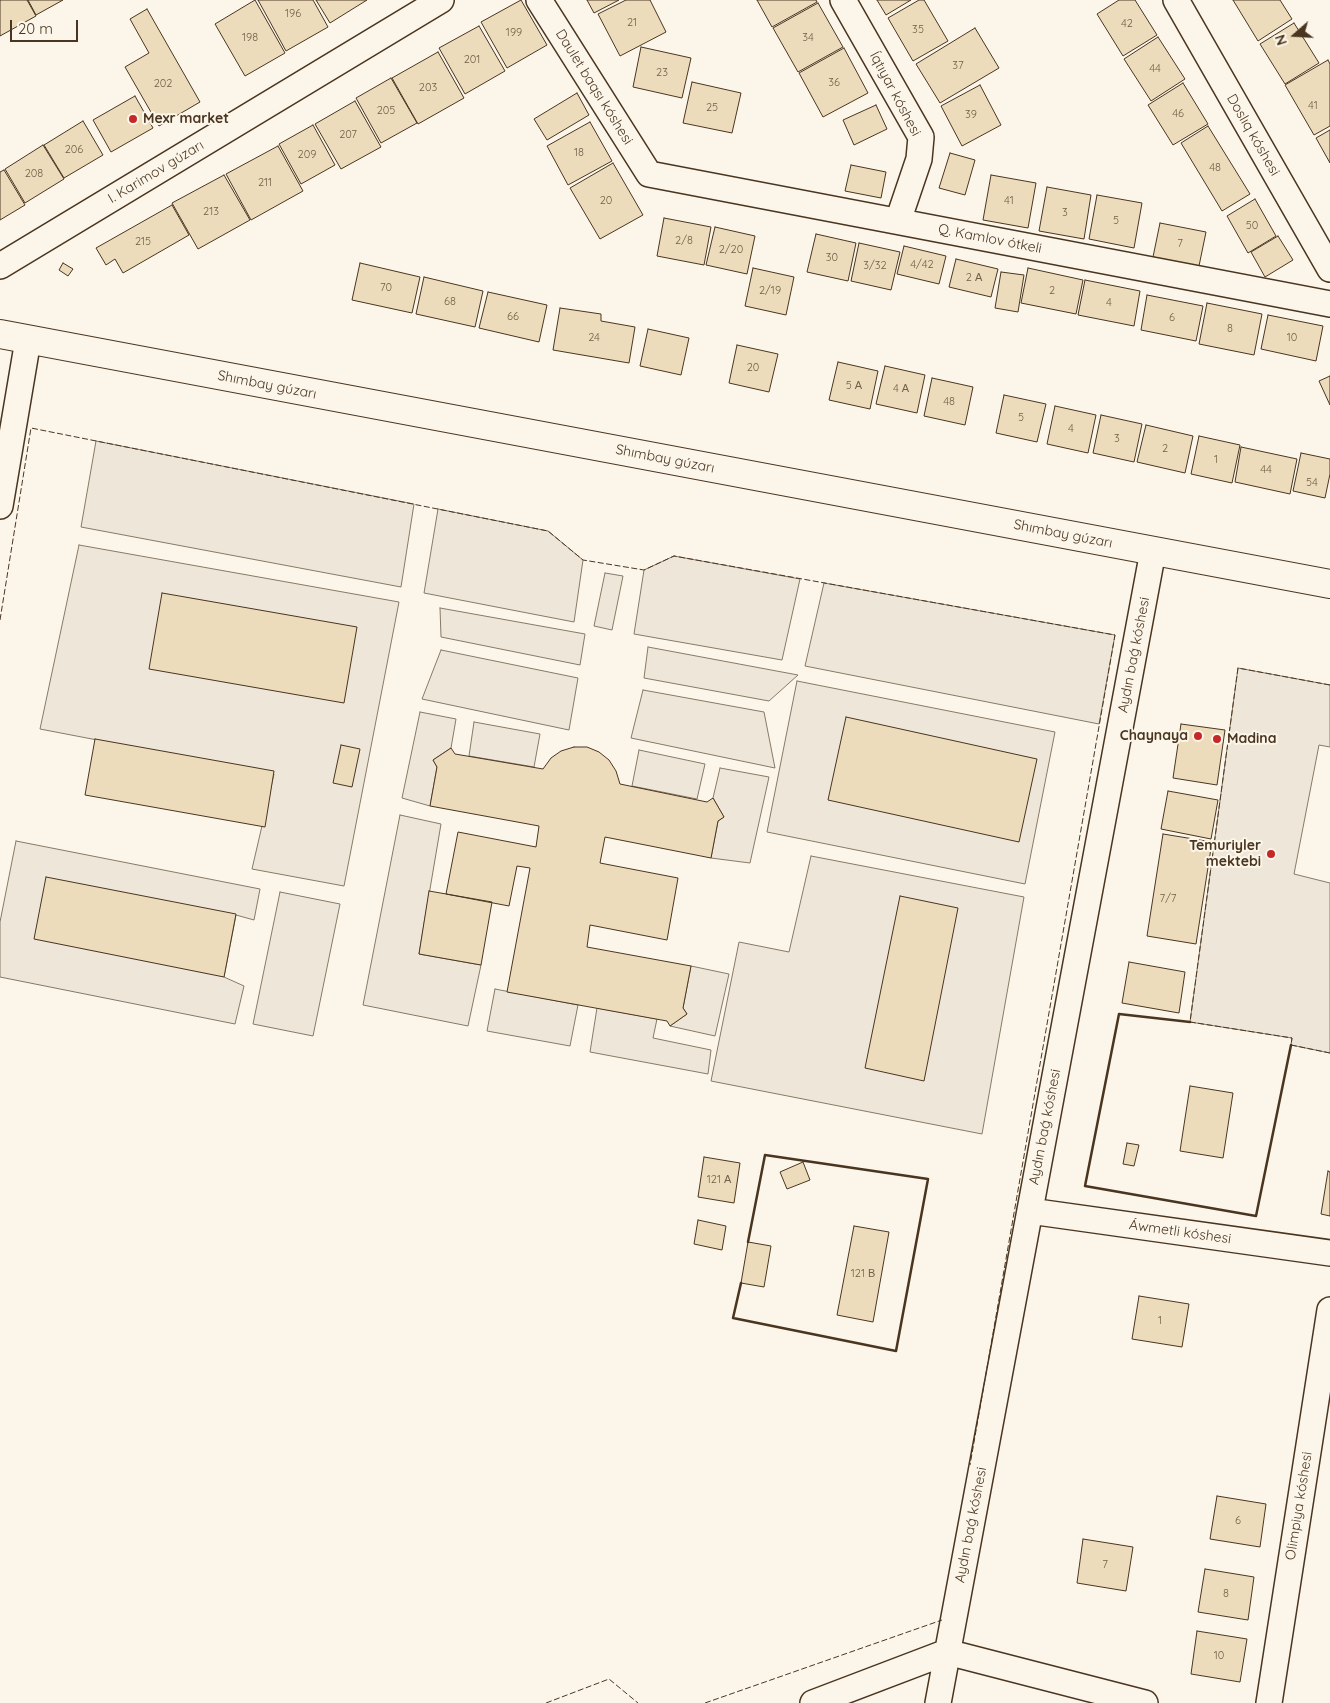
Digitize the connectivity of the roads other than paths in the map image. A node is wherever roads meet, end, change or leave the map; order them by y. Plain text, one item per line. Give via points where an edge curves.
1 (441, 0) edge
2 (539, 0) edge
3 (843, 0) edge
4 (1176, 0) edge
5 (650, 174) joint
6 (898, 221) junction
7 (0, 266) edge
8 (1330, 269) edge
9 (1330, 304) edge
10 (0, 334) edge
11 (28, 340) junction
12 (0, 506) edge
13 (1153, 551) junction
14 (1330, 584) edge
15 (1030, 1211) junction
16 (1330, 1253) edge
17 (1330, 1310) edge
18 (947, 1652) junction
19 (813, 1703) edge
20 (938, 1703) edge
21 (1145, 1703) edge
22 (1269, 1703) edge

1 - 7 street, I. Karimov gúzarı
2 - 5 street, Daulet baqsı kóshesi
3 - 6 street, Íqtıyar kóshesi via 921,136 920,159
4 - 8 street, Doslıq kóshesi
5 - 6 street, Q. Kamlov ótkeli
6 - 9 street, Q. Kamlov ótkeli
10 - 11 main road, Shımbay gúzarı
11 - 12 street
11 - 13 main road, Shımbay gúzarı
13 - 14 main road, Shımbay gúzarı
13 - 15 street, Aydın baǵ kóshesi
15 - 16 street, Áwmetli kóshesi
15 - 18 street, Aydın baǵ kóshesi
17 - 22 street, Olimpiya kóshesi
18 - 19 street
18 - 20 street, Aydın baǵ kóshesi
18 - 21 street

